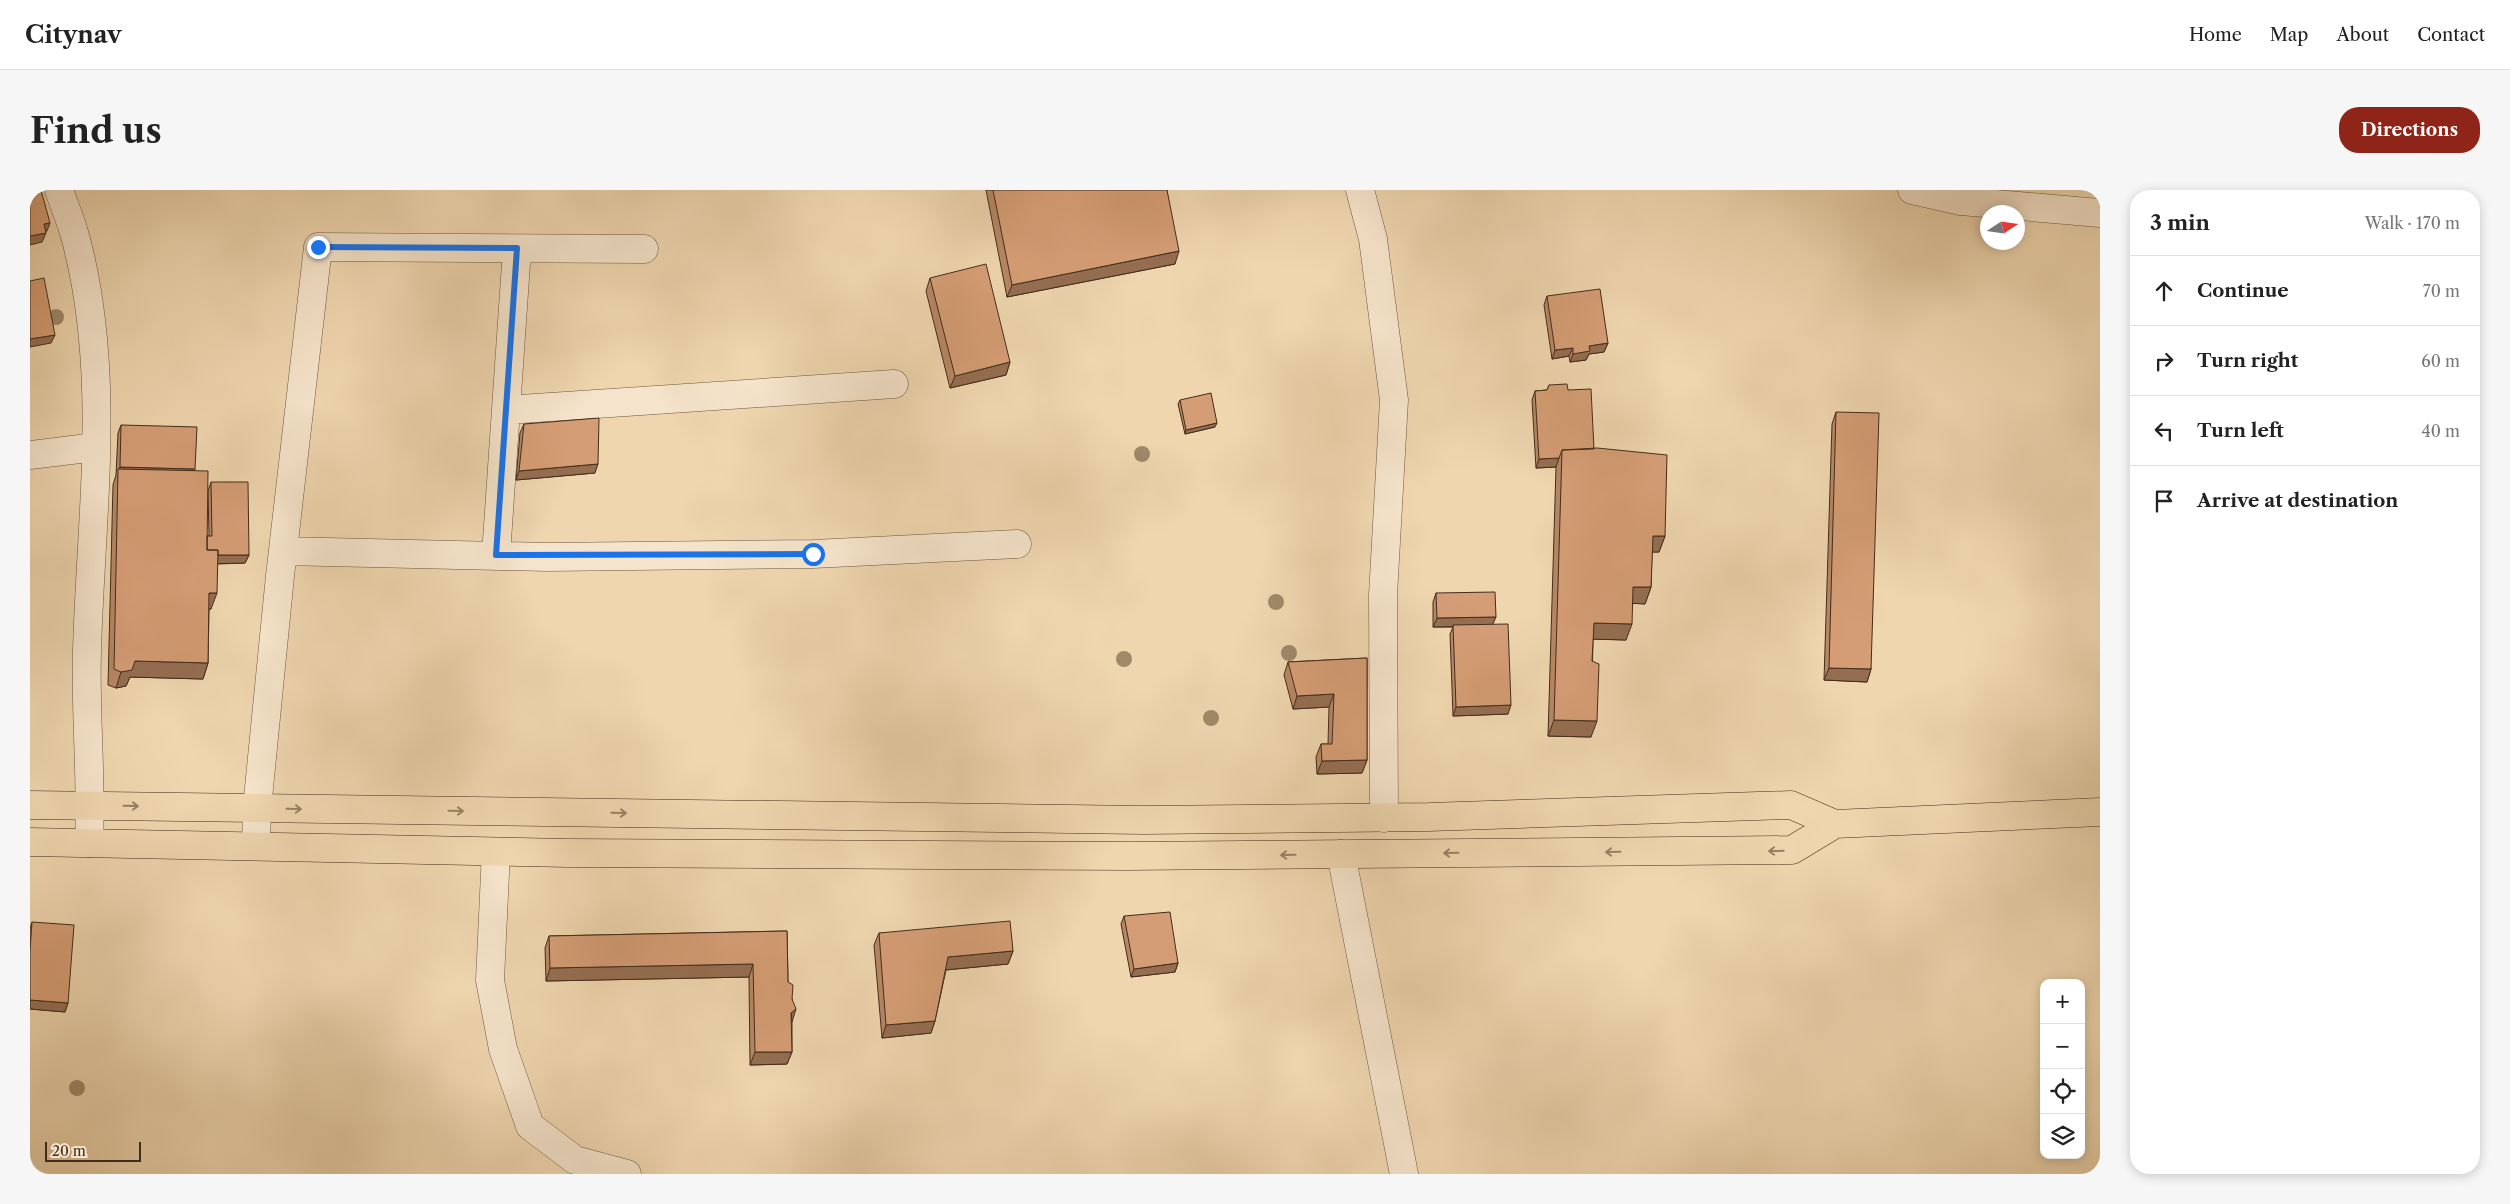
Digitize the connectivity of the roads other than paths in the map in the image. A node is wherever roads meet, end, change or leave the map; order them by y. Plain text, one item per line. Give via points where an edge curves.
1 (59, 190) edge
2 (1360, 190) edge
3 (1912, 190) edge
4 (2100, 212) edge
5 (517, 248) junction
6 (644, 249) dead end
7 (894, 384) dead end
8 (506, 410) junction
9 (96, 447) junction
10 (30, 455) edge
11 (1017, 544) dead end
12 (283, 551) junction
13 (496, 555) junction
14 (30, 805) edge
15 (90, 806) junction
16 (257, 808) junction
17 (2100, 812) edge
18 (1384, 818) junction
19 (1834, 824) junction
20 (30, 842) edge
21 (89, 843) junction
22 (256, 846) junction
23 (496, 852) junction
24 (1341, 854) junction
25 (627, 1174) edge
26 (1404, 1174) edge

1 - 9 street via 75,236 90,315
2 - 18 street via 1373,239 1394,400 1383,595
3 - 4 street via 1961,201
5 - 6 street
5 - 8 street
5 - 12 street via 318,247
7 - 8 street
8 - 13 street
9 - 10 street
9 - 15 street via 87,652
11 - 13 street via 813,554
12 - 13 street
12 - 16 street
14 - 15 highway
15 -> 16 highway
15 - 21 street
16 -> 18 highway via 1142,820
16 - 22 street
17 - 19 highway
18 - 19 highway via 1791,805
19 -> 24 highway via 1792,850
20 - 21 highway
21 - 22 highway
22 - 23 highway
24 -> 23 highway via 1117,856
23 - 25 street via 490,980 503,1049 530,1126 574,1160
24 - 26 street

